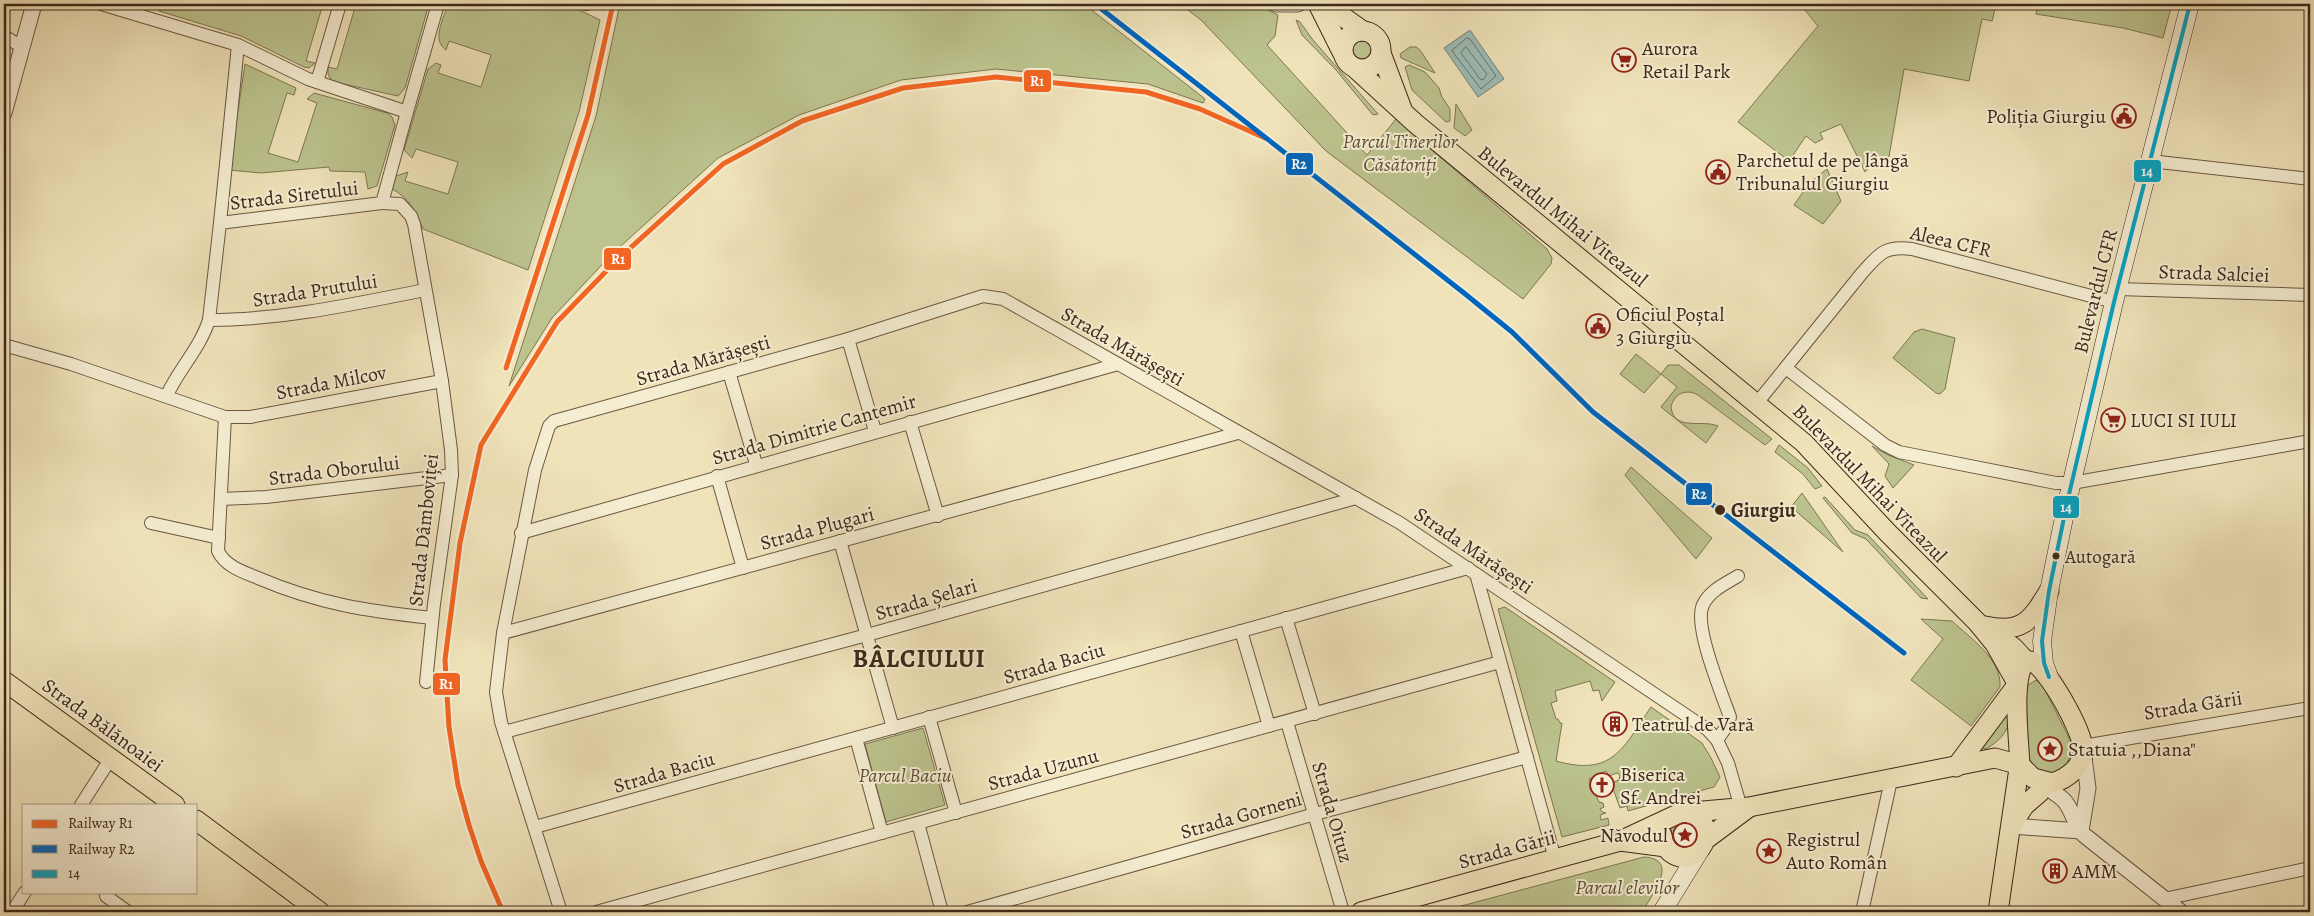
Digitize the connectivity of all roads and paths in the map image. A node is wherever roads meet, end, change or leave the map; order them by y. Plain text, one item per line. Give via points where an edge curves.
1 (34, 4) edge
2 (101, 4) edge
3 (340, 4) edge
4 (438, 4) edge
5 (1276, 4) edge
6 (1298, 4) edge
7 (1318, 4) edge
8 (1325, 4) edge
9 (2190, 4) edge
10 (1363, 31) junction
11 (4, 36) edge
12 (238, 45) junction
13 (22, 47) junction
14 (1342, 52) junction
15 (1381, 53) junction
16 (1356, 68) junction
17 (316, 82) junction
18 (7, 90) edge
19 (407, 112) junction
20 (1403, 112) junction
21 (4, 113) edge
22 (2150, 161) junction
23 (2310, 179) edge
24 (382, 203) junction
25 (220, 223) junction
26 (425, 290) junction
27 (2310, 295) edge
28 (2116, 296) junction
29 (209, 320) junction
30 (848, 339) junction
31 (4, 345) edge
32 (1118, 364) junction
33 (1786, 368) junction
34 (729, 372) junction
35 (442, 381) junction
36 (167, 395) junction
37 (1757, 403) junction
38 (226, 417) junction
39 (910, 422) junction
40 (875, 431) junction
41 (1238, 433) junction
42 (2310, 440) edge
43 (756, 464) junction
44 (452, 475) junction
45 (717, 476) junction
46 (2072, 483) junction
47 (1356, 498) junction
48 (221, 499) junction
49 (938, 516) junction
50 (151, 522) dead end
51 (521, 533) junction
52 (219, 538) junction
53 (840, 541) junction
54 (743, 568) junction
55 (1472, 571) junction
56 (1738, 576) dead end
57 (2049, 591) junction
58 (432, 618) junction
59 (1286, 618) junction
60 (1981, 624) junction
61 (1241, 631) junction
62 (503, 632) junction
63 (867, 635) junction
64 (2028, 661) junction
65 (1500, 662) junction
66 (2049, 677) junction
67 (4, 681) edge
68 (426, 682) dead end
69 (2017, 684) junction
70 (2310, 708) edge
71 (1315, 714) junction
72 (929, 718) junction
73 (1286, 722) junction
74 (1269, 726) junction
75 (893, 728) junction
76 (504, 732) junction
77 (856, 738) junction
78 (1718, 740) junction
79 (2083, 748) junction
80 (1527, 757) junction
81 (111, 758) junction
82 (1956, 767) junction
83 (2020, 767) junction
84 (1891, 780) junction
85 (2046, 783) junction
86 (82, 804) edge
87 (174, 804) edge
88 (1745, 808) junction
89 (956, 813) junction
90 (1688, 813) junction
91 (1314, 814) junction
92 (1670, 818) junction
93 (198, 821) edge
94 (918, 823) junction
95 (2011, 826) junction
96 (535, 827) junction
97 (2081, 831) junction
98 (882, 833) junction
99 (1620, 841) junction
100 (1702, 845) junction
101 (1668, 850) junction
102 (1555, 859) junction
103 (2310, 868) edge
104 (1675, 890) junction
105 (24, 894) edge
106 (106, 896) dead end
107 (2164, 899) junction
108 (12, 912) edge
109 (128, 912) edge
110 (320, 912) edge
111 (560, 912) edge
112 (596, 912) edge
113 (942, 912) edge
114 (967, 912) edge
115 (1343, 912) edge
116 (1361, 912) edge
117 (1662, 912) edge
118 (1862, 912) edge
119 (1998, 912) edge
120 (2181, 912) edge

1 - 13 street
2 - 12 street
3 - 17 street
4 - 19 street
5 - 6 street
7 - 14 main road
8 - 10 main road
9 - 22 main road, Bulevardul CFR
10 - 14 main road via 1352,33 1344,41
10 - 15 main road via 1375,36
11 - 13 street
12 - 17 street
12 - 25 street
13 - 18 street
14 - 16 main road via 1347,63
15 - 16 main road via 1371,67
15 - 20 main road, Bulevardul Mihai Viteazul
16 - 20 main road, Bulevardul Mihai Viteazul
17 - 19 street
18 - 21 street
19 - 24 street
20 - 37 main road, Bulevardul Mihai Viteazul
22 - 23 street
22 - 28 main road, Bulevardul CFR
24 - 25 street, Strada Siretului
24 - 26 street, Strada Dâmboviței via 400,204 411,216
25 - 29 street, Strada Siretului
26 - 29 street, Strada Prutului via 276,316
26 - 35 street, Strada Dâmboviței
27 - 28 street, Strada Salciei
28 - 33 street, Aleea CFR via 1912,248 1889,248 1862,273
28 - 46 main road, Bulevardul CFR
29 - 36 street, Strada Siretului
30 - 32 street, Strada Mărășești via 990,296 1003,299
30 - 34 street, Strada Mărășești
30 - 40 street
31 - 36 street
32 - 39 street, Strada Dimitrie Cantemir
32 - 41 street, Strada Mărășești
33 - 37 street, Aleea CFR
33 - 46 street via 1885,445 1899,452 2056,483
34 - 43 street
34 - 51 street, Strada Mărășești via 554,421 543,440
35 - 38 street, Strada Milcov via 250,417
35 - 44 street, Strada Dâmboviței via 450,432
36 - 38 street
37 - 60 main road, Bulevardul Mihai Viteazul via 1804,443 1900,546
38 - 48 street, Strada Dâmboviței
39 - 40 street, Strada Dimitrie Cantemir
39 - 49 street
40 - 43 street, Strada Dimitrie Cantemir
41 - 47 street, Strada Mărășești
41 - 49 street, Strada Plugari
42 - 46 street
43 - 45 street, Strada Dimitrie Cantemir
44 - 48 street, Strada Oborului via 266,498
44 - 58 street, Strada Dâmboviței
45 - 51 street, Strada Dimitrie Cantemir
45 - 54 street
46 - 57 main road, Bulevardul CFR
47 - 55 street, Strada Mărășești
47 - 63 street, Strada Șelari
48 - 52 street, Strada Dâmboviței
49 - 53 street, Strada Plugari
50 - 52 street
51 - 62 street, Strada Mărășești
52 - 58 street, Strada Dâmboviței via 218,551 226,562 281,587 340,606
53 - 54 street, Strada Plugari
53 - 63 street
54 - 62 street, Strada Plugari
55 - 59 street, Strada Baciu
55 - 65 street
55 - 78 street, Strada Mărășești via 1708,730
56 - 78 street via 1715,590 1706,600 1700,618 1730,717
57 - 60 main road via 2036,612 2020,626 2003,629
57 - 64 main road, Bulevardul CFR via 2032,638
57 - 66 main road, Bulevardul CFR via 2042,651
58 - 68 street
59 - 61 street, Strada Baciu
59 - 71 street
60 - 64 main road, Bulevardul Mihai Viteazul
60 - 69 main road, Bulevardul Mihai Viteazul
61 - 72 street, Strada Baciu
61 - 74 street
62 - 76 street via 496,692
63 - 75 street
63 - 76 street, Strada Șelari
64 - 66 main road, Bulevardul Mihai Viteazul via 2040,666
64 - 69 main road via 2020,671
65 - 71 street, Strada Uzunu
65 - 80 street
66 - 79 main road via 2071,717
67 - 81 main road, Strada Bălănoaiei
69 - 82 main road
69 - 83 main road
70 - 79 street, Strada Gării
71 - 73 street, Strada Uzunu
72 - 75 street, Strada Baciu
72 - 89 street
73 - 74 street, Strada Uzunu
73 - 91 street, Strada Oituz
74 - 89 street, Strada Uzunu
75 - 77 street, Strada Baciu
76 - 96 street
77 - 96 street, Strada Baciu
77 - 98 street
78 - 88 street, Strada Mărășești
79 - 85 main road via 2072,773
79 - 97 street via 2088,788
80 - 91 street, Strada Gorneni
80 - 102 street
81 - 86 street
81 - 87 main road, Strada Bălănoaiei
82 - 83 main road via 1995,758
82 - 84 main road
83 - 85 main road via 2033,778
83 - 95 main road
84 - 88 main road
84 - 118 street
85 - 95 main road via 2024,806
85 - 97 street via 2066,803
88 - 90 main road
88 - 100 main road
89 - 94 street, Strada Uzunu
90 - 92 main road
90 - 100 main road via 1701,821 1705,828
91 - 114 street, Strada Gorneni
91 - 115 street, Strada Oituz
92 - 99 main road
92 - 101 main road via 1662,832
93 - 110 main road
94 - 98 street, Strada Uzunu
94 - 113 street
95 - 97 street
95 - 119 main road
96 - 111 street
97 - 107 street
98 - 112 street, Strada Uzunu
99 - 101 main road, Strada Gării
99 - 102 main road, Strada Gării
100 - 101 main road via 1686,857
100 - 104 main road
101 - 104 main road via 1675,866
102 - 116 main road, Strada Gării
103 - 107 street
104 - 117 main road
105 - 108 street
106 - 109 street
107 - 120 street

